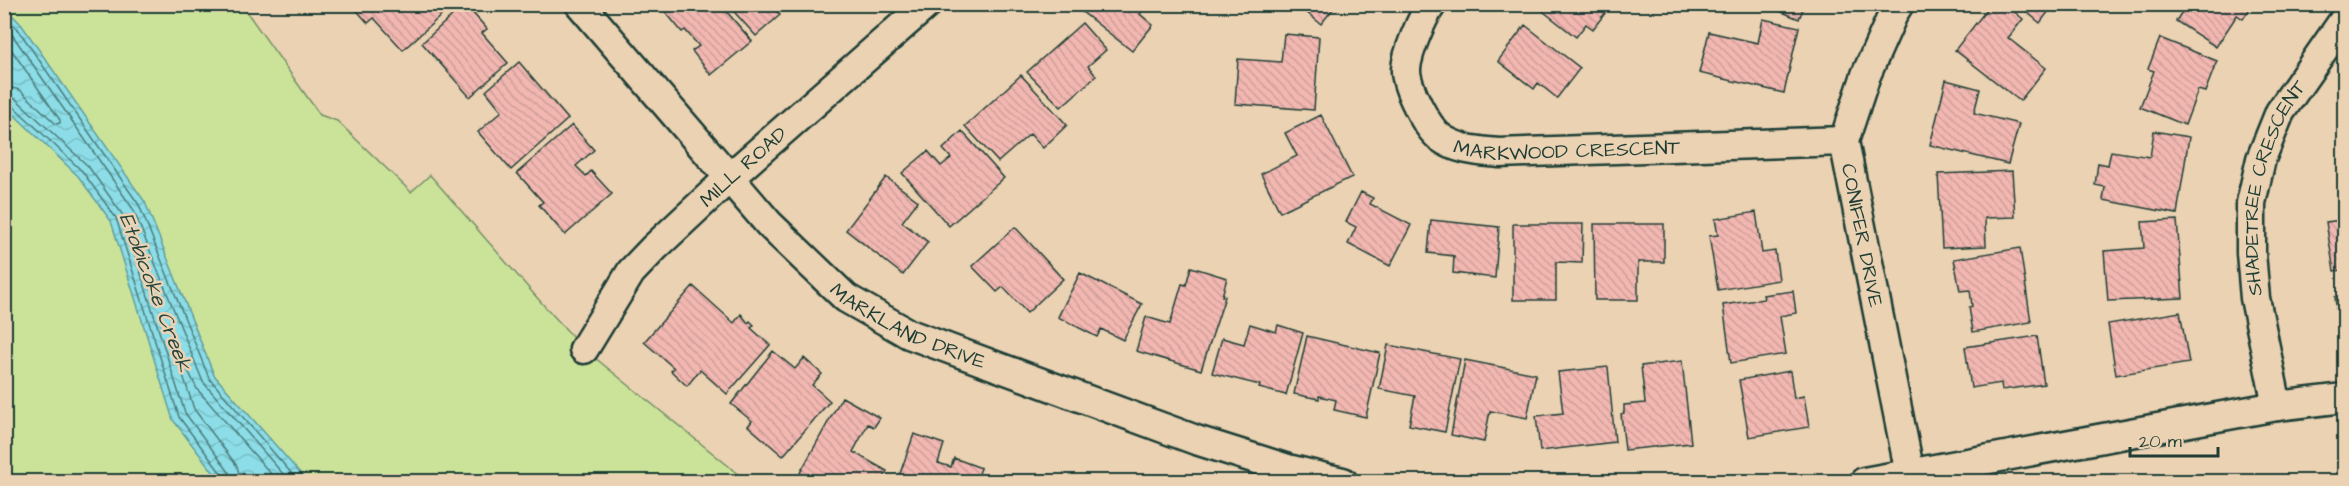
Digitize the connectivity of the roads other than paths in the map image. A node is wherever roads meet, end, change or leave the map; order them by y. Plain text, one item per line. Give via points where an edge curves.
1 (580, 4) edge
2 (927, 4) edge
3 (1432, 4) edge
4 (1899, 4) edge
5 (2344, 20) edge
6 (1844, 141) junction
7 (729, 178) junction
8 (584, 349) dead end
9 (2344, 398) edge
10 (2277, 406) junction
11 (1910, 474) junction
12 (1286, 475) edge
13 (1343, 482) edge
14 (1864, 482) edge

1 - 7 street, MARKLAND DRIVE
2 - 7 street, MILL ROAD
3 - 6 street, MARKWOOD CRESCENT via 1418,30 1406,69 1417,108 1440,138 1466,149 1499,153
4 - 6 street, CONIFER DRIVE via 1866,75
5 - 10 street, SHADETREE CRESCENT via 2280,112 2261,159 2251,203 2255,298
6 - 11 street, CONIFER DRIVE
7 - 8 street, MILL ROAD via 632,272
7 - 12 street, MARKLAND DRIVE via 769,224 846,298 909,334
9 - 10 street
10 - 11 street
11 - 14 street
12 - 13 street, MARKLAND DRIVE

